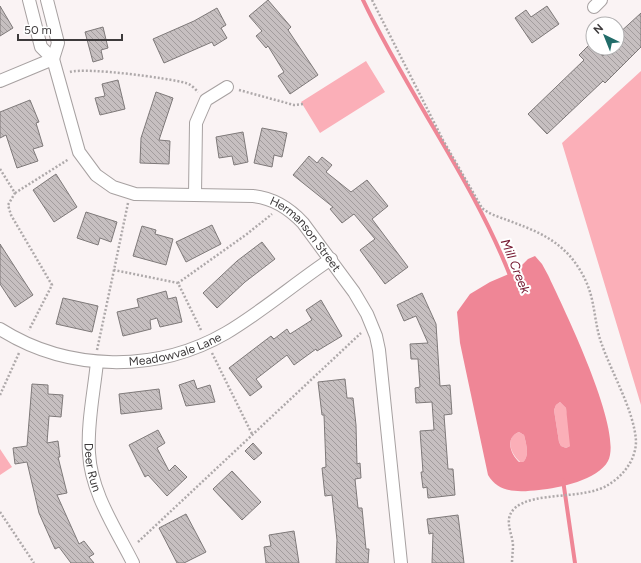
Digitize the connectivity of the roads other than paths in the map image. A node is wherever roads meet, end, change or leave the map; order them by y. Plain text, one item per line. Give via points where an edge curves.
1 (29, 0) edge
2 (47, 0) edge
3 (53, 59) junction
4 (0, 80) edge
5 (227, 87) road end
6 (195, 194) junction
7 (330, 259) junction
8 (0, 329) edge
9 (97, 362) junction
10 (133, 563) edge
11 (401, 563) edge

1 - 3 street, Hermanson Street via 41,47
2 - 3 street, Hermanson Street via 58,43
3 - 4 street
3 - 6 street, Hermanson Street via 79,152 96,175 113,187 130,192
5 - 6 street via 206,100 196,123
6 - 7 street, Hermanson Street via 263,197 282,205 303,223
7 - 9 street, Meadowvale Lane via 264,308 207,343 155,359
7 - 11 street, Hermanson Street via 354,292 372,326 379,350
8 - 9 street, Meadowvale Lane via 43,351
9 - 10 street, Deer Run via 88,442 90,463 100,499

